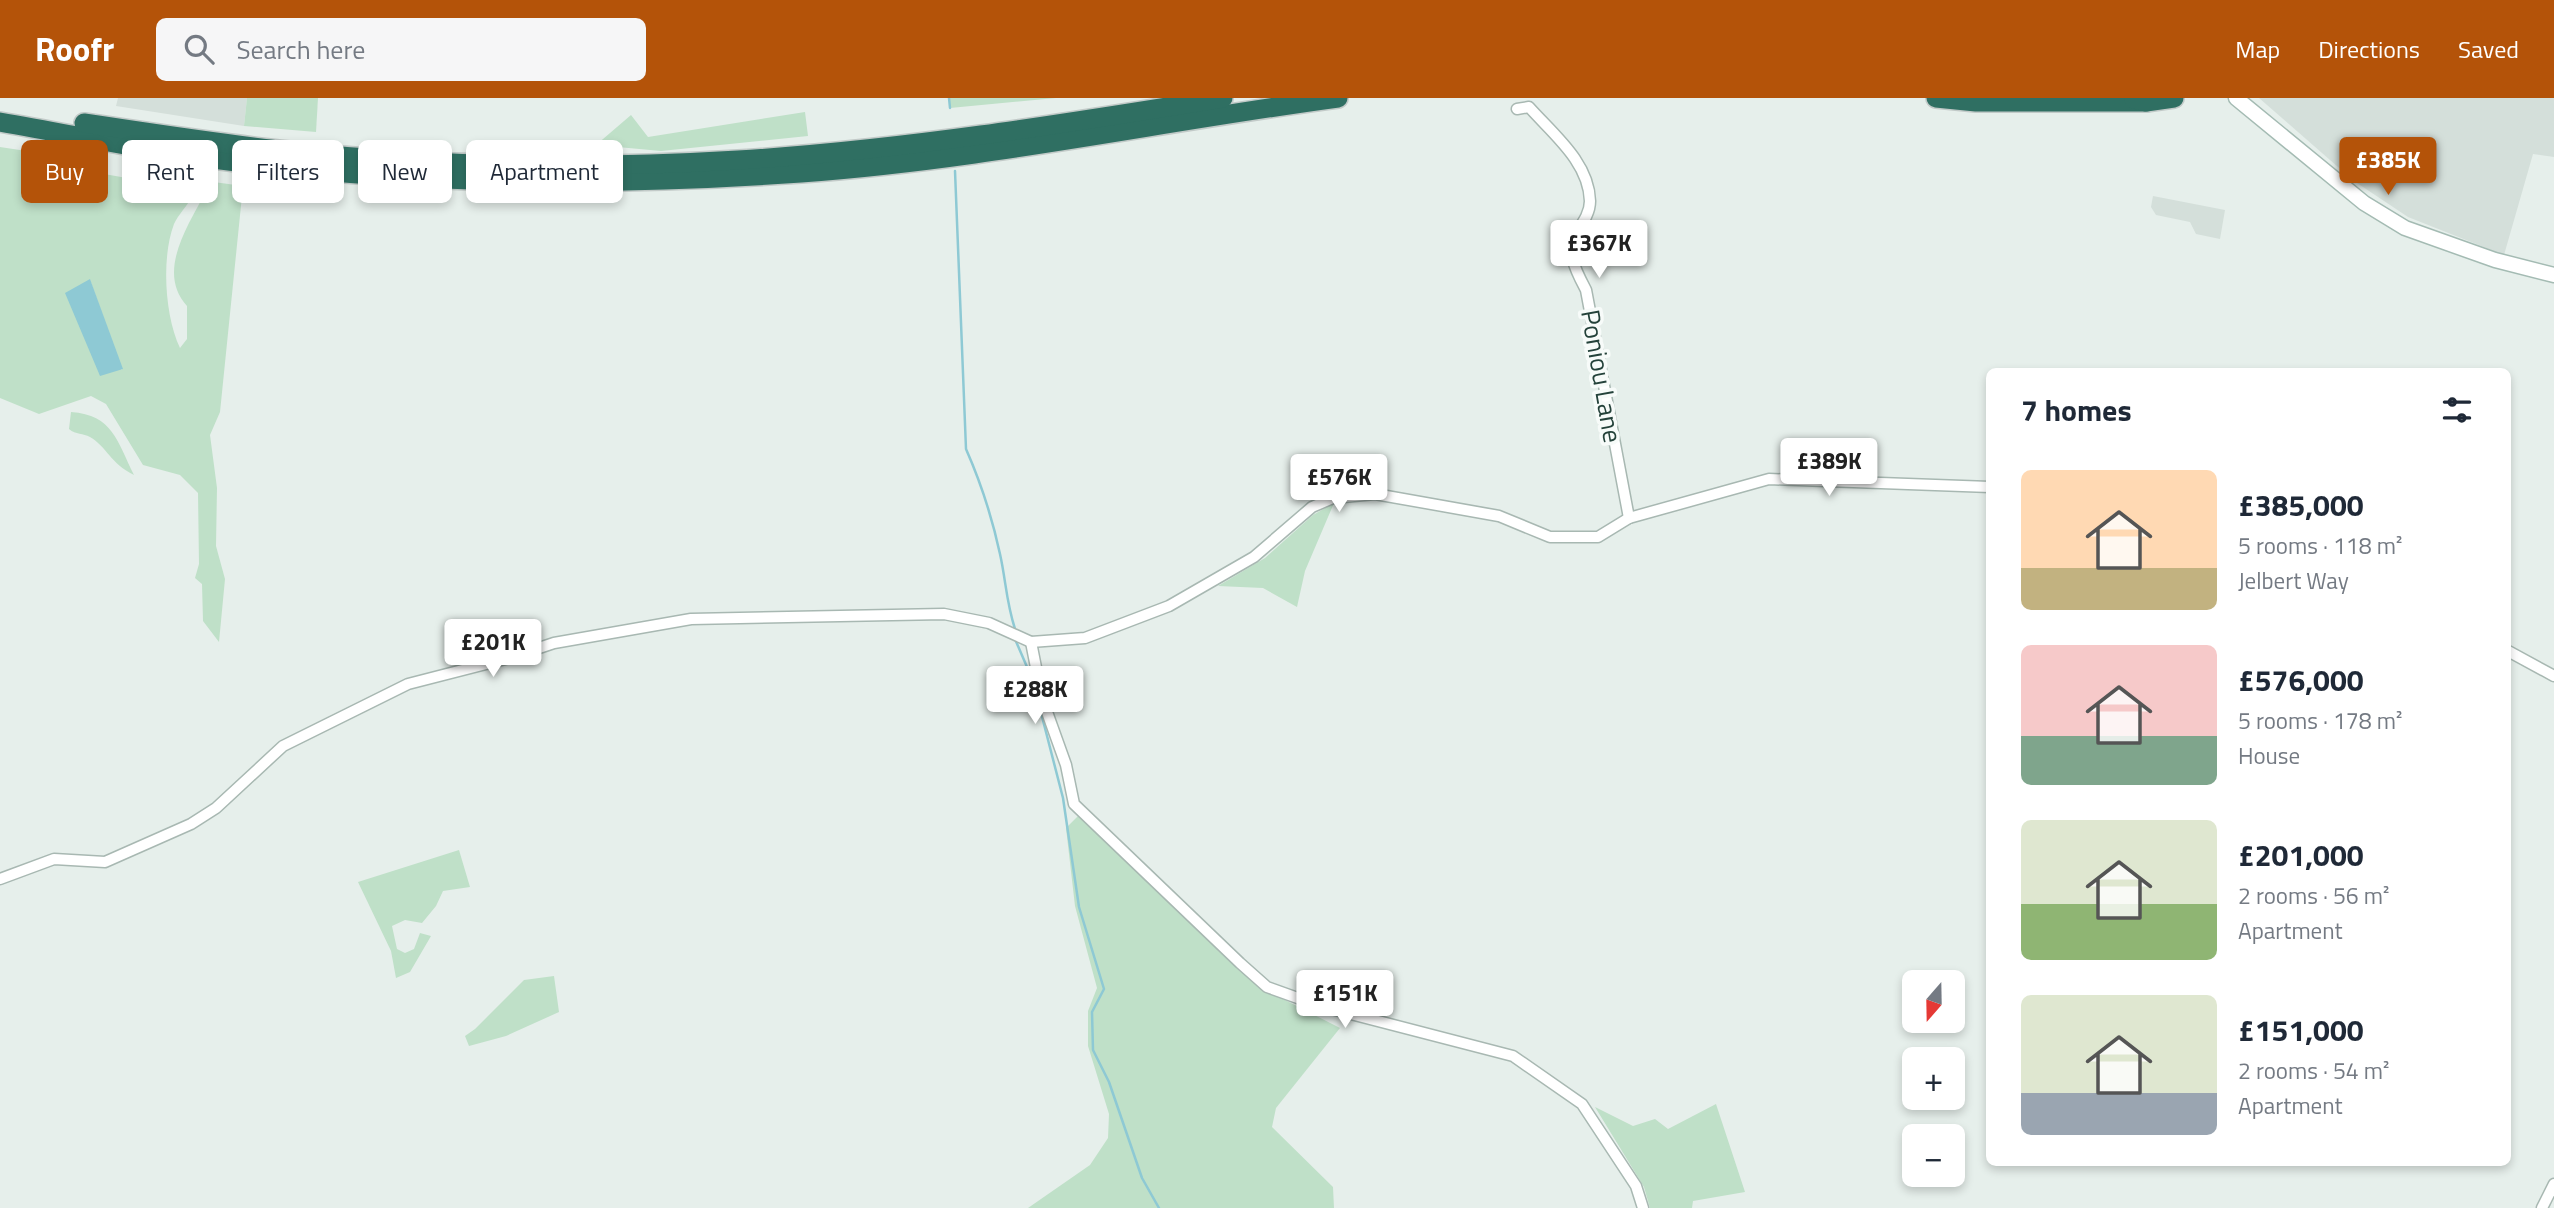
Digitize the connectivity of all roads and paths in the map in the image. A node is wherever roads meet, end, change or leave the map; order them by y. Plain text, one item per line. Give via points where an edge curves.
1 (1223, 98) edge
2 (1338, 98) edge
3 (1936, 98) edge
4 (2174, 98) edge
5 (2236, 99) edge
6 (2139, 100) edge
7 (1517, 109) dead end
8 (0, 110) edge
9 (0, 122) edge
10 (2554, 275) edge
11 (1986, 487) edge
12 (1629, 518) junction
13 (1031, 642) junction
14 (2511, 653) edge
15 (2554, 676) edge
16 (0, 880) edge
17 (2554, 1184) edge
18 (1643, 1208) edge
19 (2542, 1208) edge

1 - 8 highway via 901,146 736,160 595,164 468,163 292,151
2 - 9 highway via 888,165 602,181 475,180 301,169 211,159
3 - 6 highway via 1976,102
4 - 6 highway
5 - 10 street via 2364,203 2405,228
7 - 12 street, Poniou Lane via 1529,107 1579,163 1588,187 1588,216 1573,238 1572,264 1586,290
11 - 12 street via 1769,479
12 - 13 street via 1598,537 1550,537 1499,516 1375,494 1333,498 1312,507 1254,557 1169,606 1085,638
13 - 16 street via 989,623 944,614 691,619 554,643 408,684 283,746 216,808 191,824 105,862 54,859
13 - 18 street via 1042,698 1066,765 1074,804 1240,963 1267,987 1320,1006 1513,1056 1582,1104 1636,1186
14 - 15 street
17 - 19 street

